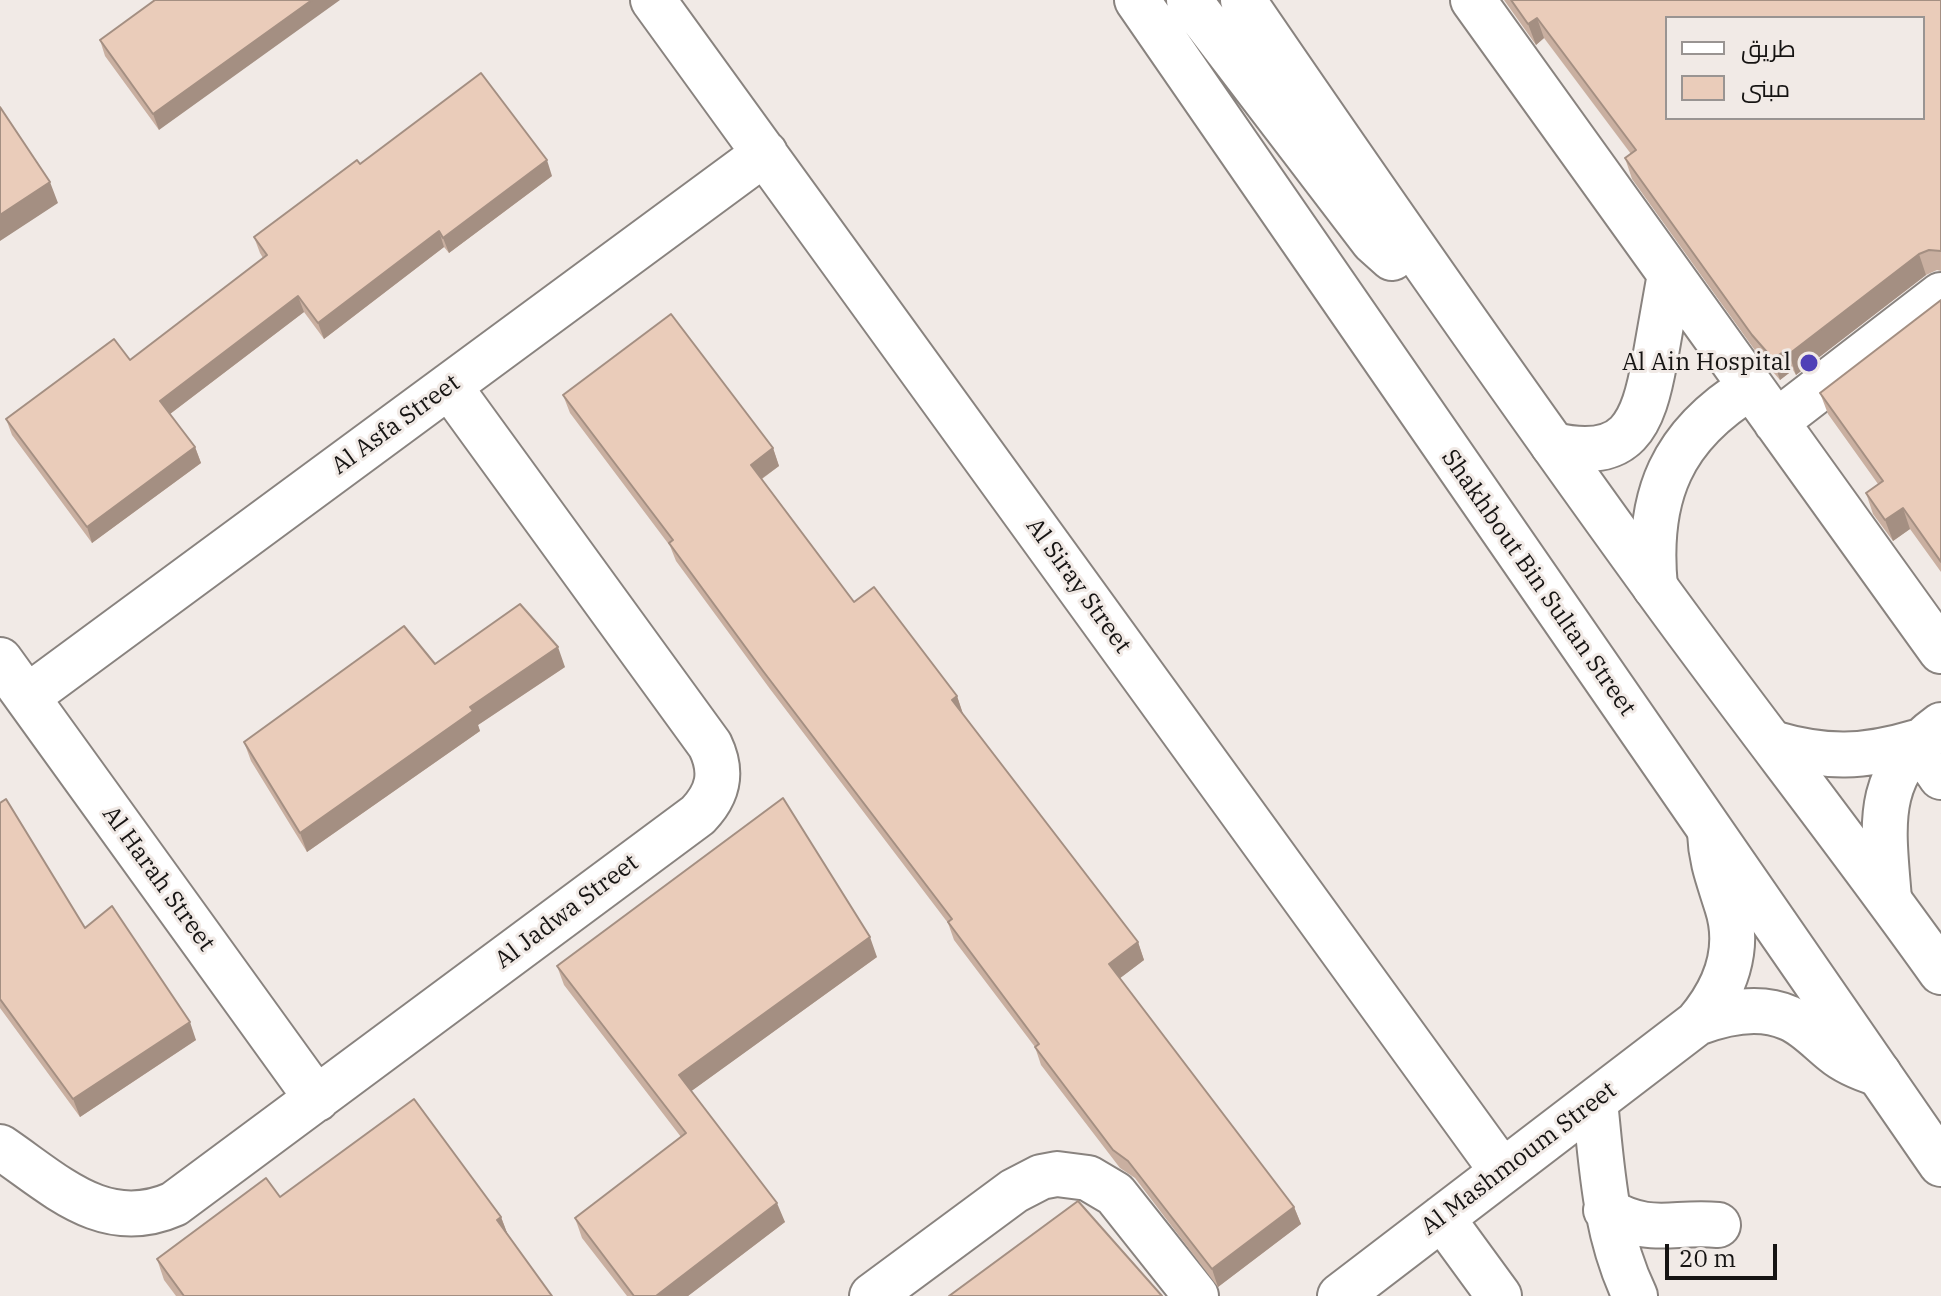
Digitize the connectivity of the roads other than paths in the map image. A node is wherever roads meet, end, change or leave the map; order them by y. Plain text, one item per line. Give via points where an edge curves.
1 (653, 0) edge
2 (1137, 0) edge
3 (1189, 0) edge
4 (1243, 0) edge
5 (1473, 0) edge
6 (765, 153) junction
7 (1670, 274) junction
8 (1941, 295) edge
9 (1463, 320) junction
10 (449, 386) junction
11 (1763, 405) junction
12 (1553, 445) junction
13 (1655, 587) junction
14 (1941, 651) edge
15 (0, 660) edge
16 (27, 697) junction
17 (1772, 743) junction
18 (1933, 748) edge
19 (1710, 833) junction
20 (1889, 899) junction
21 (1941, 972) edge
22 (1697, 1023) junction
23 (1879, 1074) junction
24 (317, 1099) junction
25 (1595, 1101) junction
26 (0, 1147) edge
27 (1941, 1164) edge
28 (1502, 1171) junction
29 (1606, 1210) junction
30 (1442, 1218) junction
31 (1718, 1225) dead end
32 (1657, 1227) junction
33 (1631, 1289) edge
34 (1481, 1290) edge
35 (872, 1296) edge
36 (1196, 1296) edge
37 (1340, 1296) edge

1 - 6 street, Al Siray Street
2 - 19 street, Shakhbout Bin Sultan Street
3 - 9 street via 1373,241
4 - 9 street
5 - 7 street
6 - 10 street, Al Asfa Street
6 - 28 street, Al Siray Street
7 - 11 street
7 - 12 street via 1652,373 1636,424 1626,436 1598,450
8 - 11 street
9 - 12 street
10 - 16 street, Al Asfa Street
10 - 24 street, Al Jadwa Street via 710,745 717,759 717,790 698,815
11 - 13 street via 1726,402 1684,444 1669,470 1653,527
11 - 14 street
12 - 13 street
13 - 17 street
15 - 16 street, Al Harah Street
16 - 24 street, Al Harah Street
17 - 18 street via 1845,755
17 - 20 street
18 - 20 street via 1902,764 1891,788 1884,832
19 - 22 street, Al Mashmoum Street via 1732,943 1723,984
19 - 23 street, Shakhbout Bin Sultan Street
20 - 21 street
22 - 23 street, Al Mashmoum Street via 1742,1011 1789,1018 1843,1059
22 - 25 street, Al Mashmoum Street
23 - 27 street, Shakhbout Bin Sultan Street
24 - 26 street, Al Jadwa Street via 174,1204 141,1215 88,1205
25 - 28 street, Al Mashmoum Street
25 - 29 street
28 - 30 street, Al Mashmoum Street
29 - 32 street
29 - 33 street
30 - 34 street
30 - 37 street, Al Mashmoum Street
31 - 32 street
32 - 33 street via 1640,1253
35 - 36 street via 1014,1191 1057,1174 1088,1178 1115,1194

